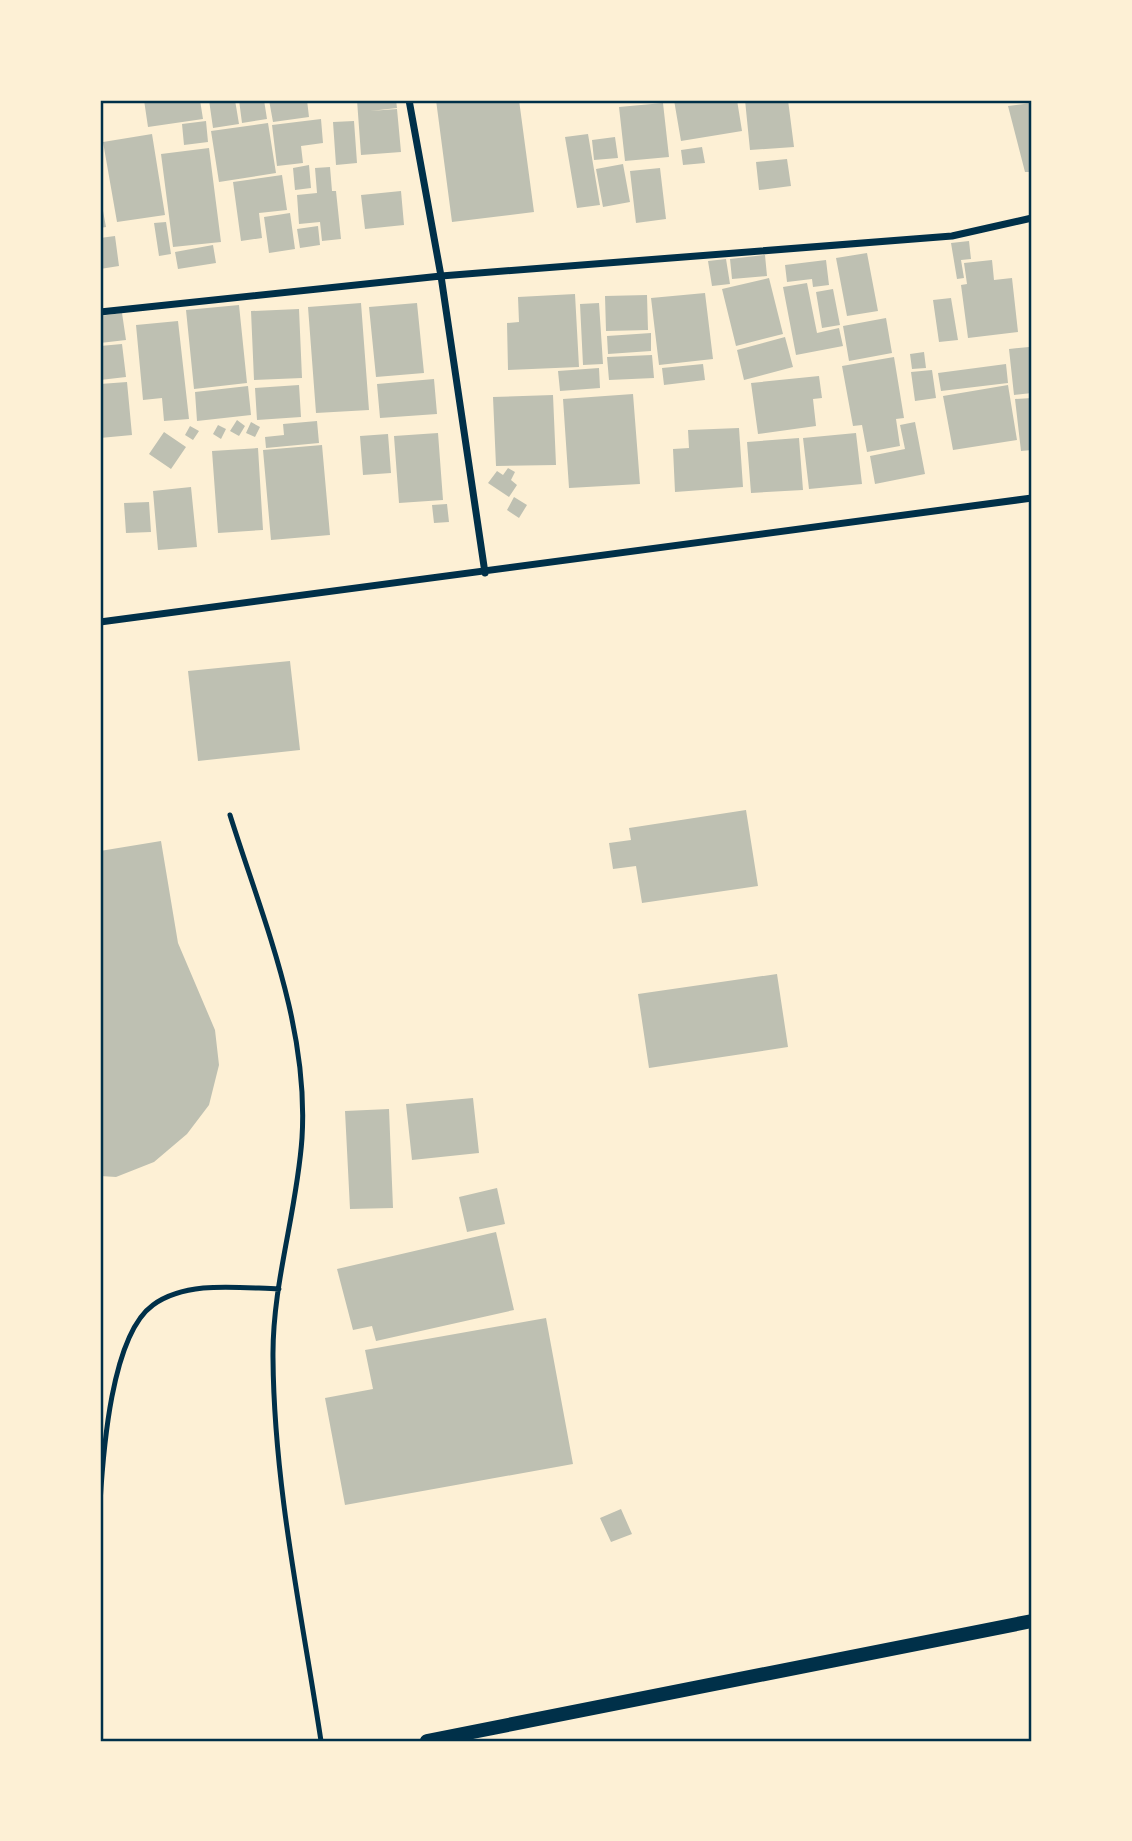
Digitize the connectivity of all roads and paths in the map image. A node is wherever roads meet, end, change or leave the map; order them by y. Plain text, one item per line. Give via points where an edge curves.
1 (409, 100) edge
2 (1032, 218) edge
3 (441, 276) junction
4 (100, 312) edge
5 (1032, 498) edge
6 (485, 573) junction
7 (100, 622) edge
8 (230, 816) dead end
9 (279, 1289) junction
10 (100, 1503) edge
11 (1032, 1621) edge
12 (321, 1741) edge
13 (427, 1741) edge

1 - 3 street
2 - 3 street via 952,236
3 - 4 street
3 - 6 street
5 - 6 street
6 - 7 street
8 - 9 lane via 289,1003 302,1087 302,1139
9 - 10 lane via 218,1287 176,1294 146,1312 134,1327 111,1401
9 - 12 lane via 272,1356 280,1476
11 - 13 main road

